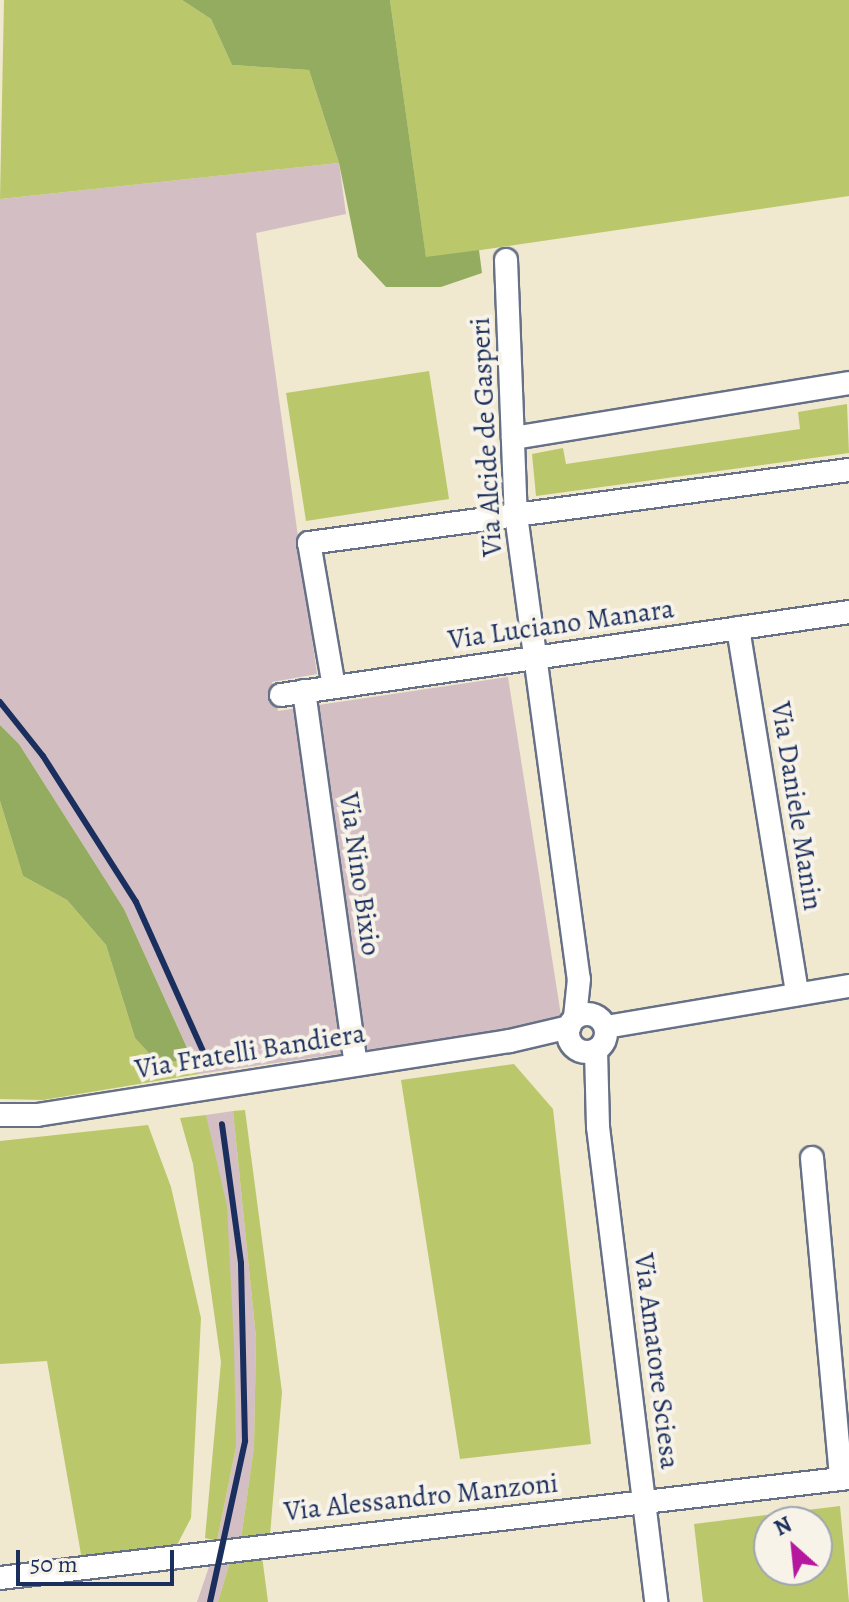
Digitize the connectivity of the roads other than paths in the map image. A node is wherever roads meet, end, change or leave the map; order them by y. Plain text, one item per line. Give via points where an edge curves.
1 (506, 260) dead end
2 (849, 383) edge
3 (513, 438) junction
4 (849, 470) edge
5 (516, 515) junction
6 (849, 612) edge
7 (738, 628) junction
8 (537, 657) junction
9 (334, 687) junction
10 (304, 691) junction
11 (281, 695) dead end
12 (849, 986) edge
13 (797, 994) junction
14 (584, 1033) junction
15 (356, 1064) junction
16 (0, 1115) edge
17 (812, 1158) dead end
18 (845, 1479) edge
19 (645, 1504) junction
20 (0, 1578) edge
21 (656, 1602) edge

1 - 3 street, Via Alcide de Gasperi
2 - 3 street
3 - 5 street, Via Alcide de Gasperi
4 - 5 street
5 - 8 street, Via Alcide de Gasperi
5 - 9 street via 309,543
6 - 7 street, Via Luciano Manara
7 - 8 street, Via Luciano Manara
7 - 13 street, Via Daniele Manin
8 - 9 street, Via Luciano Manara
8 - 14 street, Via Amatore Sciesa
9 - 10 street, Via Luciano Manara
10 - 11 street, Via Luciano Manara
10 - 15 street, Via Nino Bixio
12 - 13 street, Via Fratelli Bandiera
13 - 14 street, Via Fratelli Bandiera
14 - 15 street, Via Fratelli Bandiera
14 - 19 street, Via Amatore Sciesa
15 - 16 street, Via Fratelli Bandiera via 37,1115
17 - 18 street
18 - 19 street, Via Alessandro Manzoni
19 - 20 street, Via Alessandro Manzoni
19 - 21 street, Via Amatore Sciesa

